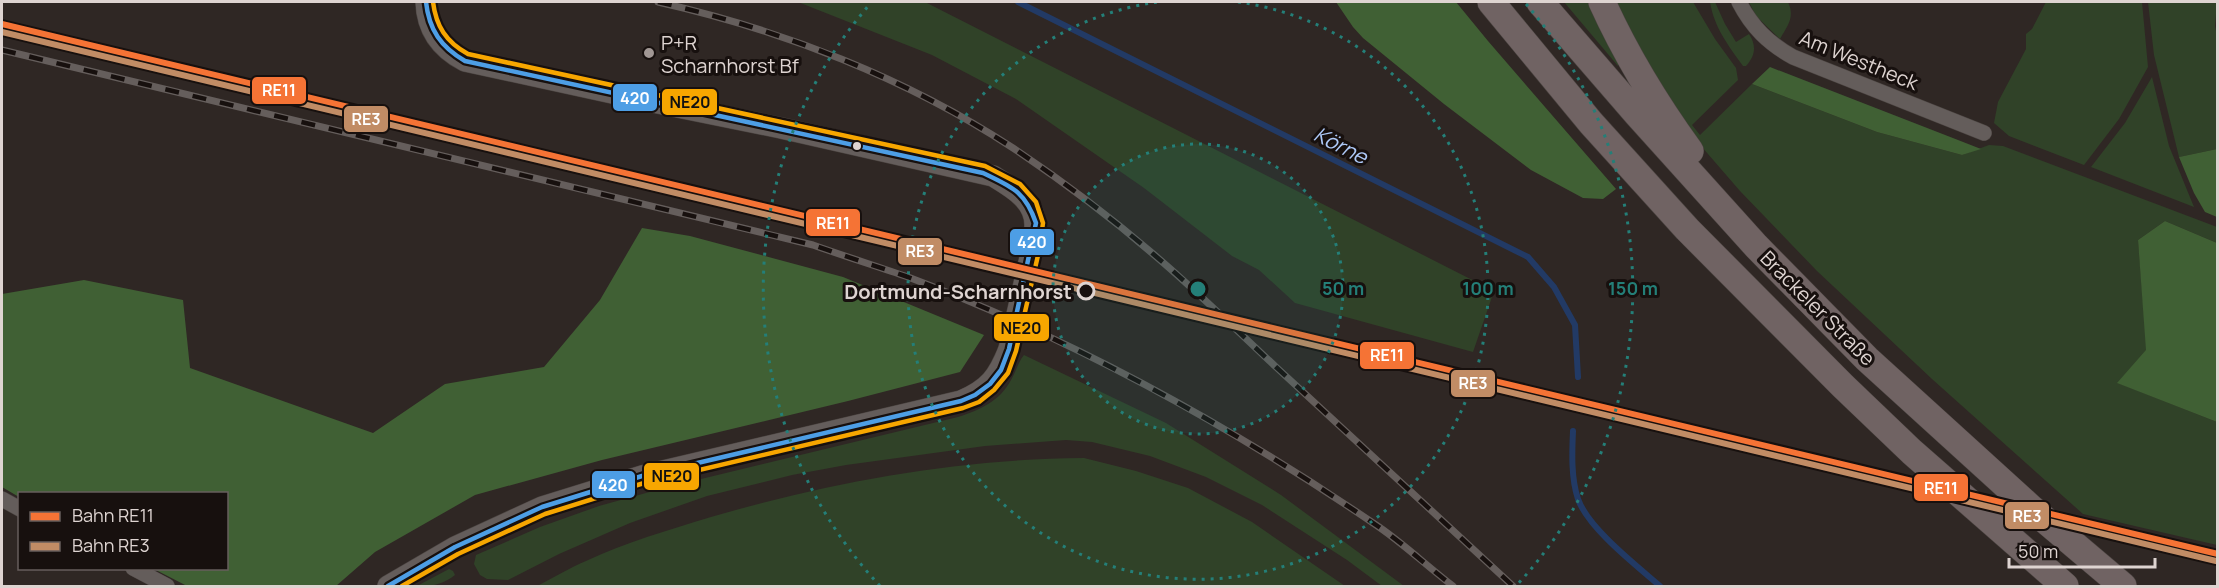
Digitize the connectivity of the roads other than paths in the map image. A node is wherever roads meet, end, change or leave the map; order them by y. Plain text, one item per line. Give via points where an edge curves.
1 (426, 2) edge
2 (1540, 2) edge
3 (1602, 2) edge
4 (1739, 2) edge
5 (1492, 5) edge
6 (1984, 132) dead end
7 (1756, 246) junction
8 (2, 499) edge
9 (18, 508) edge
10 (137, 570) edge
11 (167, 586) edge
12 (388, 586) edge
13 (2065, 586) edge
14 (2123, 586) edge

1 - 12 main road, bridge via 433,33 441,44 465,61 993,176 1015,189 1030,206 1036,223 1009,349 1001,370 975,395 642,476 542,507 455,547
2 - 7 highway, Brackeler Straße
3 - 7 highway via 1649,92
4 - 6 street, Am Westheck via 1748,20 1776,48
5 - 13 highway, Brackeler Straße via 1687,229 1912,452
7 - 14 highway, Brackeler Straße via 1867,358 2024,502
8 - 9 street
10 - 11 street

